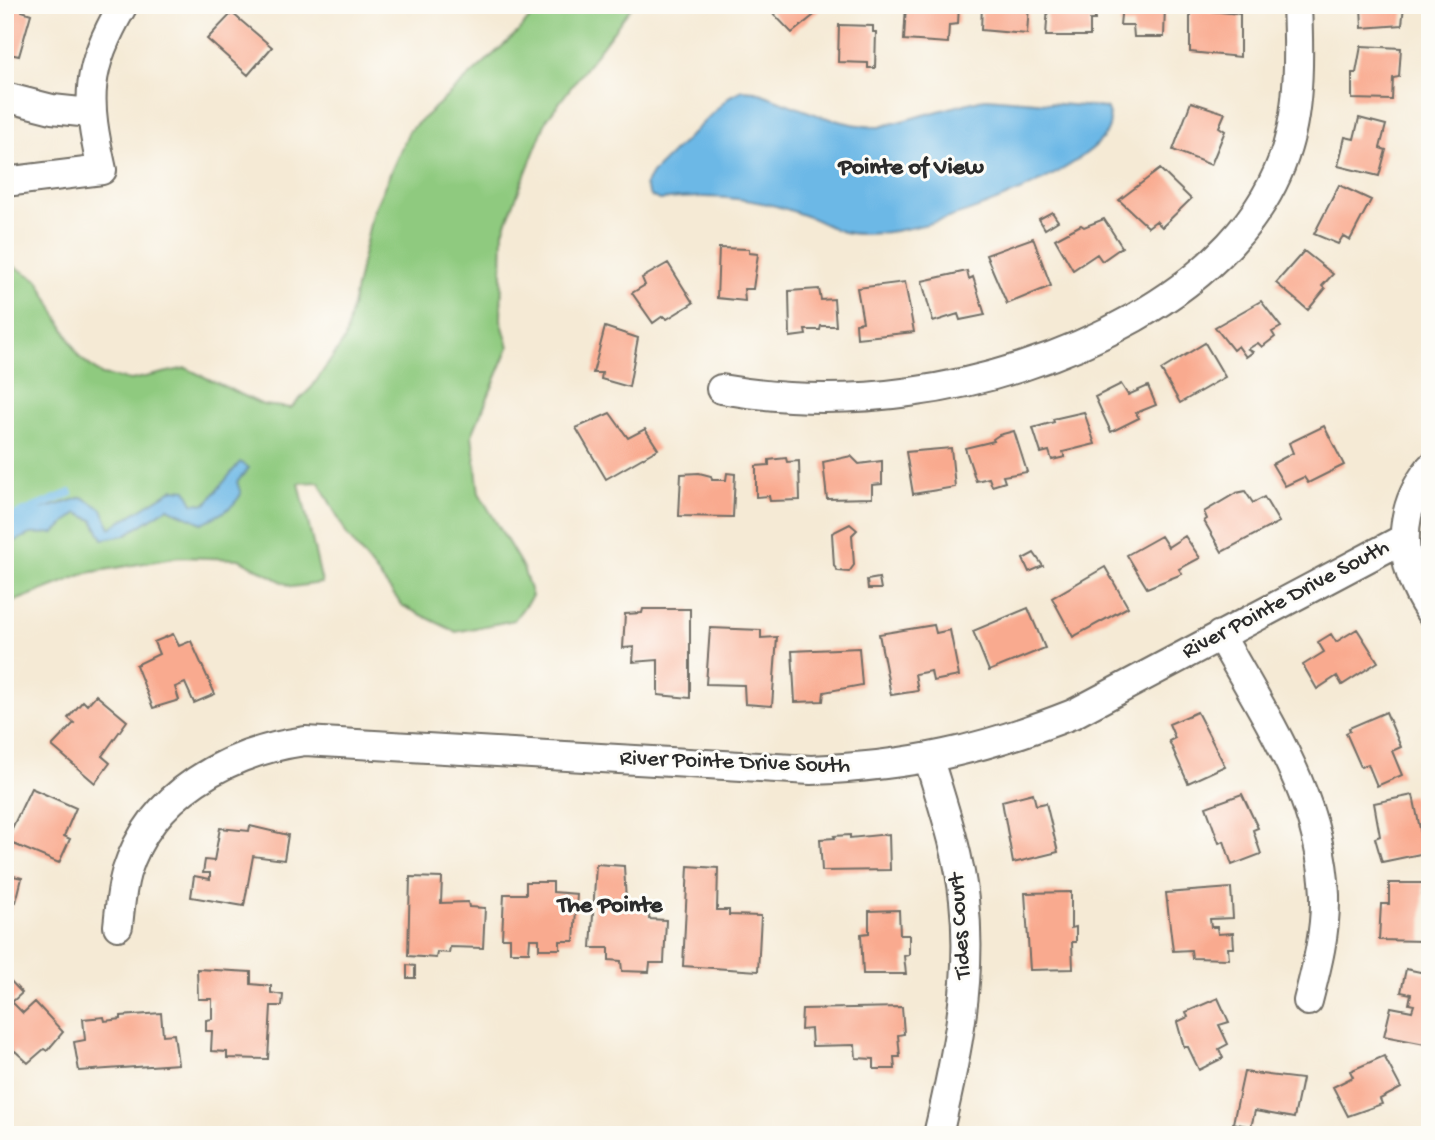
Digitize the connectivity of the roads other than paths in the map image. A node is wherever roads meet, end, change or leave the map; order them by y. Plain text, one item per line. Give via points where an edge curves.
1 (123, 5) edge
2 (1297, 5) edge
3 (5, 97) edge
4 (90, 113) junction
5 (5, 182) edge
6 (721, 389) dead end
7 (1430, 468) edge
8 (1403, 539) junction
9 (1430, 612) edge
10 (1220, 635) junction
11 (929, 760) junction
12 (118, 926) dead end
13 (1308, 1001) dead end
14 (938, 1135) edge

1 - 4 street via 94,67
2 - 6 street via 1291,124 1287,147 1270,186 1221,254 1161,302 1033,362 972,380 845,399 777,398
3 - 4 street
4 - 5 street via 102,170
7 - 8 street via 1411,498
8 - 9 street via 1411,578
8 - 10 street, River Pointe Drive South
10 - 11 street, River Pointe Drive South via 1073,714 1019,735
10 - 13 street via 1293,764 1311,812 1325,897 1321,948
11 - 12 street, River Pointe Drive South via 811,770 305,741 270,746 218,766 163,810 126,873
11 - 14 street, Tides Court via 955,848 967,953 965,995

